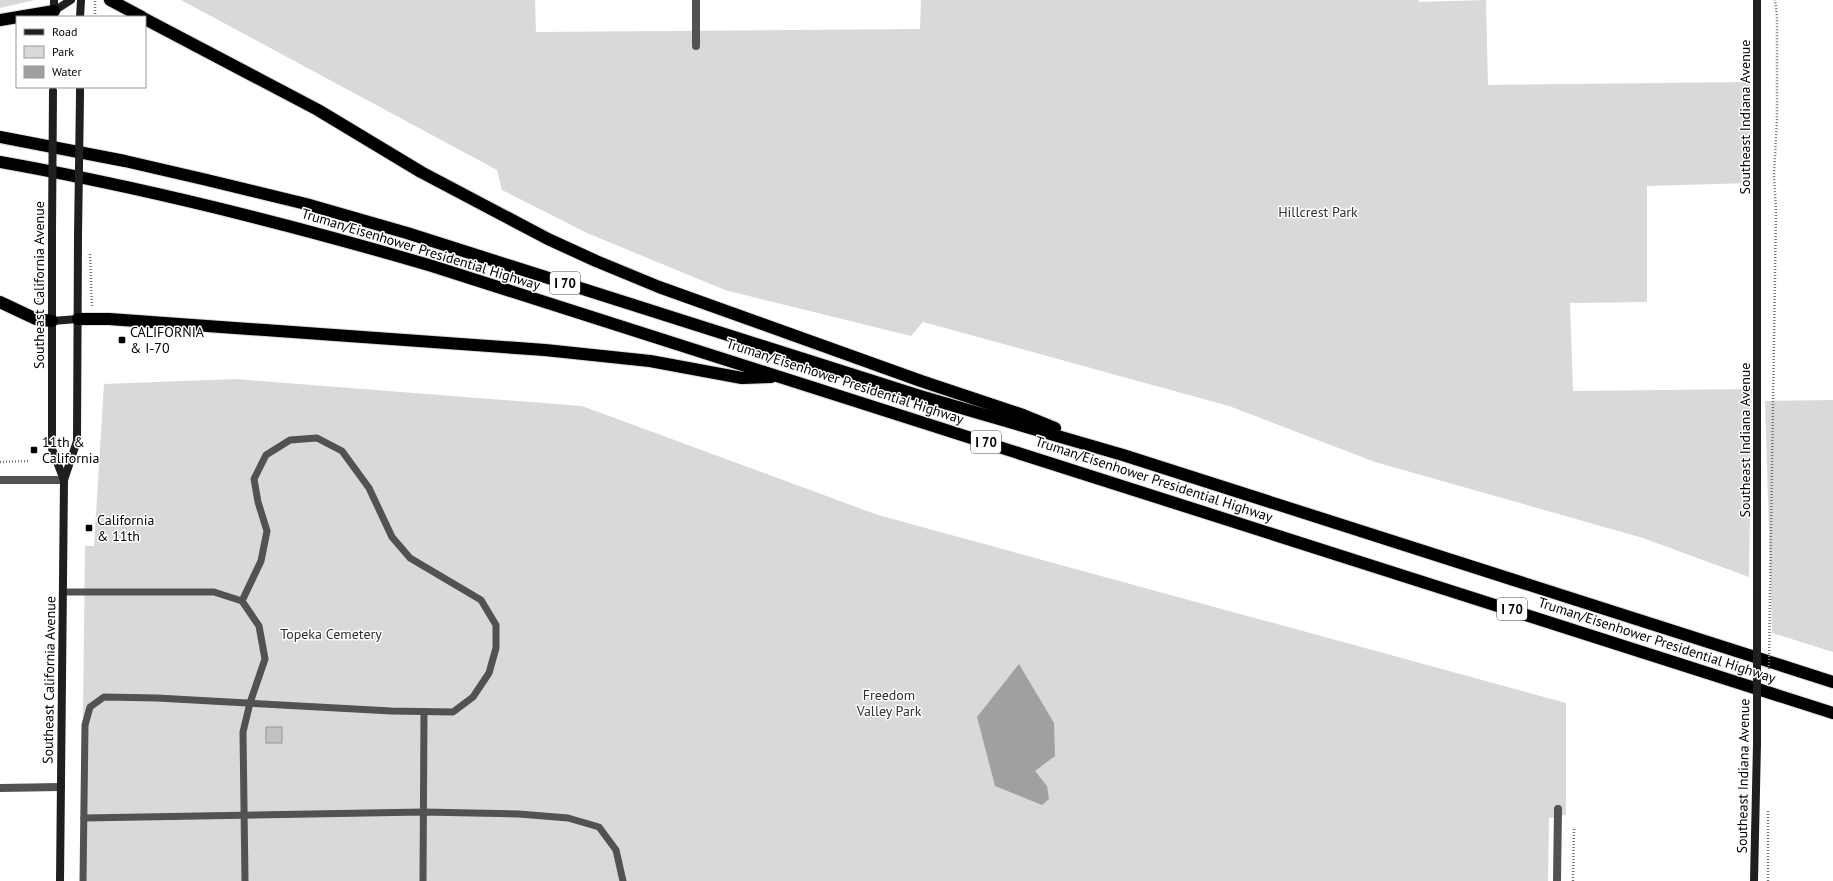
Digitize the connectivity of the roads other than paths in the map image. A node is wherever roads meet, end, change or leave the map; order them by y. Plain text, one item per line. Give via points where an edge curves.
1 (71, 0) edge
2 (81, 0) edge
3 (110, 0) edge
4 (696, 0) edge
5 (1757, 0) edge
6 (54, 9) edge
7 (20, 16) edge
8 (80, 16) edge
9 (140, 16) edge
10 (16, 17) edge
11 (0, 20) edge
12 (146, 20) edge
13 (696, 46) dead end
14 (80, 88) edge
15 (53, 89) edge
16 (0, 136) edge
17 (0, 162) edge
18 (0, 302) edge
19 (78, 319) junction
20 (52, 321) junction
21 (782, 377) junction
22 (1123, 455) junction
23 (0, 480) edge
24 (64, 480) junction
25 (63, 592) junction
26 (242, 601) junction
27 (1833, 682) edge
28 (250, 703) junction
29 (424, 712) junction
30 (1833, 713) edge
31 (61, 787) junction
32 (0, 788) edge
33 (1558, 809) dead end
34 (423, 812) junction
35 (244, 815) junction
36 (84, 818) junction
37 (60, 881) edge
38 (83, 881) edge
39 (245, 881) edge
40 (423, 881) edge
41 (623, 881) edge
42 (1557, 881) edge
43 (1754, 881) edge

1 - 6 main road
2 - 8 main road
3 - 9 highway
4 - 13 street
5 - 43 main road, Southeast Indiana Avenue, bridge via 1757,596
6 - 7 highway
10 - 11 highway
12 - 22 highway via 318,110 421,172 548,240 681,295 920,381 1023,415
14 - 19 main road, Southeast California Avenue, bridge
15 - 20 main road, Southeast California Avenue, bridge
16 - 22 highway, Truman/Eisenhower Presidential Highway / I 70 via 125,161 313,206 480,255 920,396
17 - 21 highway, Truman/Eisenhower Presidential Highway / I 70 via 160,194 318,233 432,266
18 - 20 highway via 36,319
19 - 20 main road
19 - 21 highway via 116,319 545,350 650,361 742,378
19 - 24 main road, Southeast California Avenue via 77,441
20 - 24 main road, Southeast California Avenue via 52,449
21 - 30 highway, Truman/Eisenhower Presidential Highway / I 70
22 - 27 highway, Truman/Eisenhower Presidential Highway / I 70
23 - 24 street
24 - 25 main road, Southeast California Avenue
25 - 26 lane via 214,592
25 - 31 main road, Southeast California Avenue
26 - 28 lane via 259,626 265,659
26 - 29 lane via 261,561 267,531 254,479 266,455 290,440 317,438 342,451 369,488 392,537 410,558 481,600 496,625 496,648 489,673 473,697 453,712
28 - 29 lane
28 - 35 lane via 243,732
28 - 36 lane via 104,697 90,707 85,725
29 - 34 lane
31 - 32 street
31 - 37 main road, Southeast California Avenue
33 - 42 street
34 - 35 lane
34 - 40 lane
34 - 41 lane via 568,818 598,827 616,850
35 - 36 lane
35 - 39 lane
36 - 38 lane

